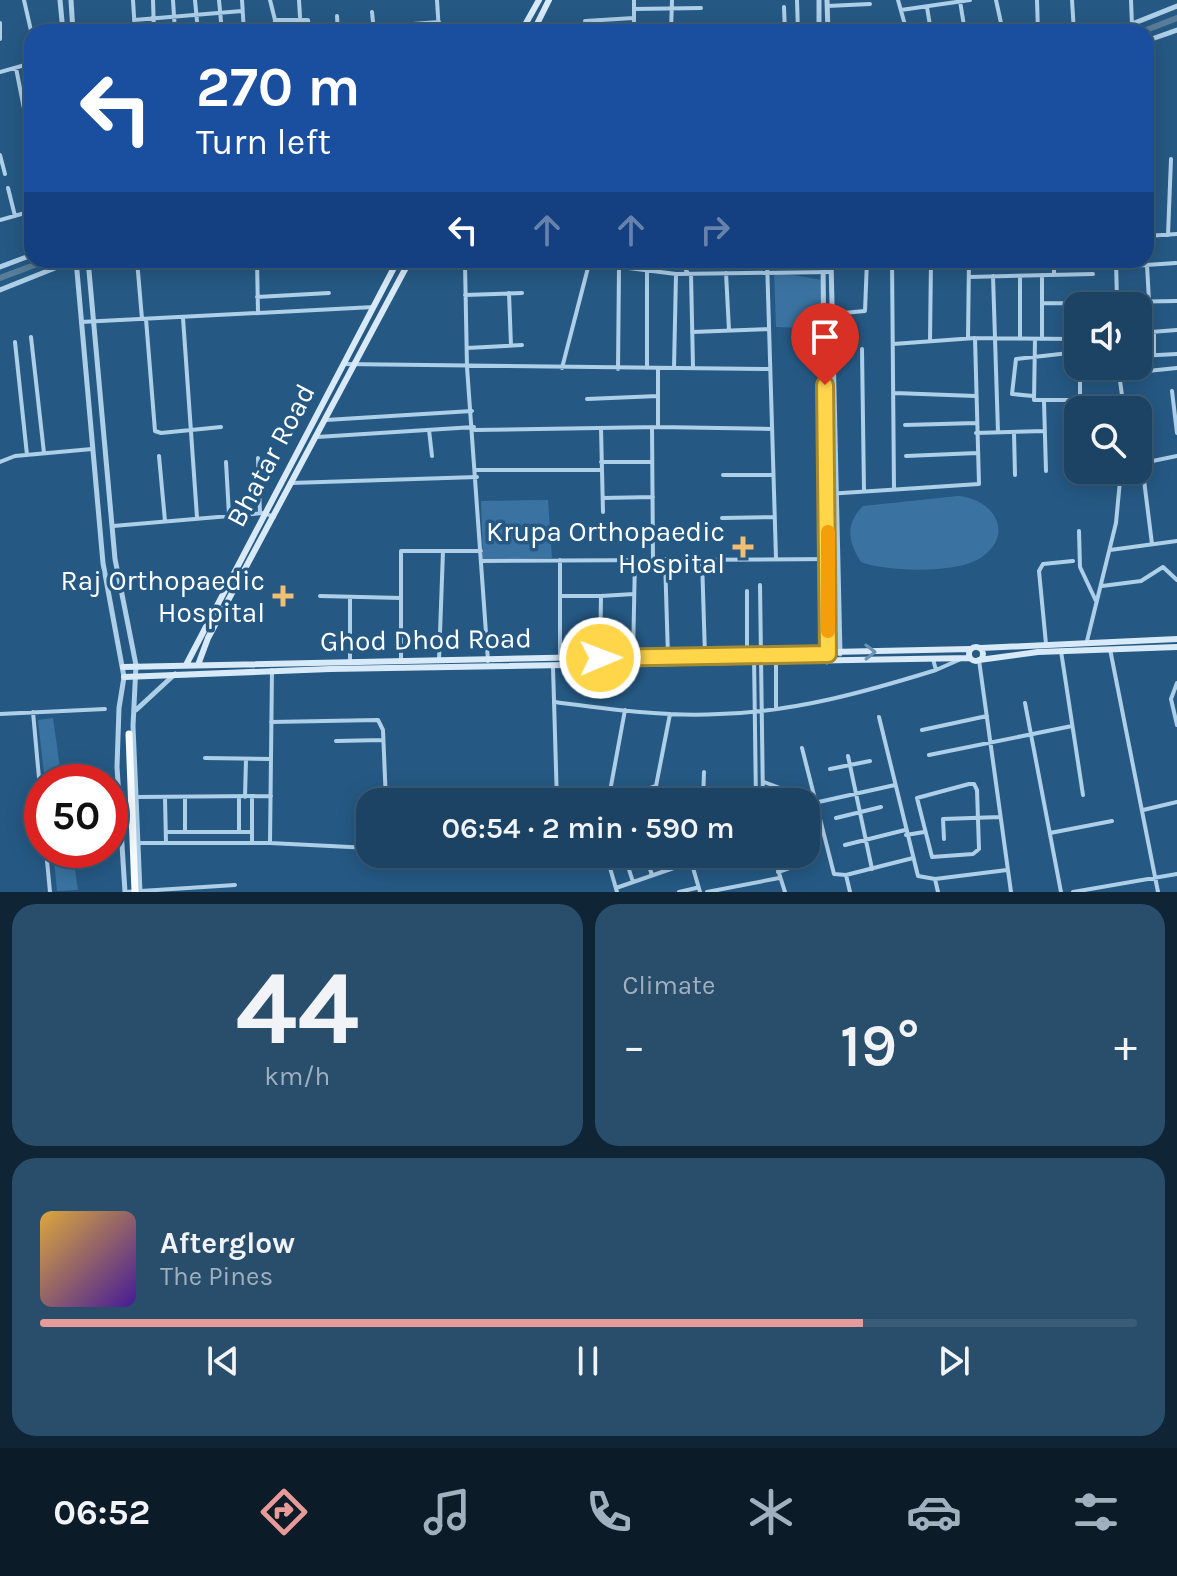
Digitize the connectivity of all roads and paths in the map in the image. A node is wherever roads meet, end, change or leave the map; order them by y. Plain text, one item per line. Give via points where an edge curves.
1 (24, 0) edge
2 (60, 0) edge
3 (71, 0) edge
4 (133, 0) edge
5 (153, 0) edge
6 (173, 0) edge
7 (195, 0) edge
8 (219, 0) edge
9 (242, 0) edge
10 (270, 0) edge
11 (299, 0) edge
12 (437, 0) edge
13 (539, 0) edge
14 (549, 0) edge
15 (634, 0) edge
16 (672, 0) edge
17 (797, 0) edge
18 (819, 0) edge
19 (898, 0) edge
20 (970, 0) edge
21 (996, 0) edge
22 (1037, 0) edge
23 (1072, 0) edge
24 (1131, 0) edge
25 (960, 1) edge
26 (827, 3) edge
27 (870, 4) dead end
28 (927, 6) junction
29 (1177, 6) edge
30 (784, 7) dead end
31 (672, 8) junction
32 (701, 8) dead end
33 (634, 9) junction
34 (901, 10) junction
35 (242, 11) junction
36 (372, 12) dead end
37 (220, 13) junction
38 (196, 15) junction
39 (337, 16) dead end
40 (174, 17) junction
41 (300, 17) junction
42 (634, 18) junction
43 (154, 19) junction
44 (134, 20) junction
45 (275, 20) junction
46 (585, 21) dead end
47 (439, 22) joint
48 (0, 23) edge
49 (29, 24) edge
50 (62, 24) edge
51 (72, 24) edge
52 (134, 24) edge
53 (154, 24) edge
54 (174, 24) edge
55 (197, 24) edge
56 (221, 24) edge
57 (243, 24) edge
58 (275, 24) edge
59 (308, 24) edge
60 (338, 24) edge
61 (373, 24) edge
62 (422, 24) edge
63 (526, 24) edge
64 (537, 24) edge
65 (634, 24) edge
66 (671, 24) edge
67 (785, 24) edge
68 (798, 24) edge
69 (819, 24) edge
70 (828, 24) edge
71 (904, 24) edge
72 (930, 24) edge
73 (964, 24) edge
74 (1001, 24) edge
75 (1038, 24) edge
76 (1074, 24) edge
77 (1132, 24) edge
78 (1134, 24) edge
79 (1177, 30) edge
80 (1154, 38) edge
81 (0, 39) edge
82 (24, 66) edge
83 (16, 68) junction
84 (0, 72) edge
85 (24, 109) edge
86 (0, 155) edge
87 (1171, 159) dead end
88 (5, 174) dead end
89 (8, 188) dead end
90 (24, 213) edge
91 (15, 216) junction
92 (0, 220) edge
93 (1177, 234) edge
94 (1168, 235) junction
95 (1154, 236) edge
96 (24, 258) edge
97 (1176, 263) edge
98 (1154, 265) edge
99 (0, 267) edge
100 (56, 268) edge
101 (77, 268) edge
102 (89, 268) edge
103 (138, 268) edge
104 (257, 268) edge
105 (394, 268) edge
106 (406, 268) edge
107 (465, 268) edge
108 (588, 268) edge
109 (619, 268) edge
110 (628, 268) edge
111 (685, 268) edge
112 (823, 268) edge
113 (831, 268) edge
114 (867, 268) edge
115 (892, 268) edge
116 (931, 268) edge
117 (969, 268) edge
118 (1054, 268) edge
119 (1116, 268) edge
120 (1147, 268) edge
121 (647, 270) junction
122 (767, 271) junction
123 (823, 272) junction
124 (831, 272) junction
125 (726, 273) junction
126 (676, 274) junction
127 (689, 274) junction
128 (1093, 274) dead end
129 (1042, 275) junction
130 (1054, 275) junction
131 (993, 276) junction
132 (1020, 276) junction
133 (969, 277) junction
134 (0, 290) edge
135 (1117, 292) edge
136 (1148, 292) edge
137 (329, 293) dead end
138 (509, 293) junction
139 (522, 293) dead end
140 (465, 295) junction
141 (257, 297) junction
142 (1152, 301) edge
143 (1177, 301) edge
144 (1042, 303) junction
145 (1064, 304) edge
146 (374, 307) junction
147 (258, 313) junction
148 (832, 314) junction
149 (183, 318) junction
150 (144, 319) junction
151 (94, 321) junction
152 (81, 322) junction
153 (768, 329) junction
154 (729, 330) junction
155 (1177, 330) edge
156 (692, 332) junction
157 (1154, 332) joint
158 (31, 337) dead end
159 (975, 338) junction
160 (968, 339) junction
161 (995, 339) junction
162 (1020, 339) junction
163 (1035, 339) junction
164 (1042, 339) junction
165 (1064, 339) edge
166 (930, 341) junction
167 (15, 342) dead end
168 (893, 344) junction
169 (522, 345) dead end
170 (511, 346) junction
171 (467, 348) junction
172 (862, 349) dead end
173 (1064, 353) edge
174 (1177, 354) edge
175 (1035, 355) junction
176 (1154, 355) joint
177 (343, 364) junction
178 (352, 366) junction
179 (467, 367) junction
180 (693, 367) junction
181 (562, 368) junction
182 (1177, 368) edge
183 (618, 369) junction
184 (647, 369) junction
185 (658, 369) junction
186 (674, 369) junction
187 (769, 369) junction
188 (1152, 371) edge
189 (1172, 391) dead end
190 (895, 393) junction
191 (658, 396) junction
192 (975, 396) junction
193 (1033, 396) junction
194 (587, 399) dead end
195 (1064, 401) edge
196 (1044, 402) junction
197 (1176, 405) edge
198 (472, 411) junction
199 (324, 420) junction
200 (976, 423) junction
201 (905, 425) dead end
202 (221, 427) dead end
203 (655, 427) junction
204 (601, 428) junction
205 (190, 429) junction
206 (474, 429) junction
207 (772, 429) junction
208 (429, 430) junction
209 (1177, 430) edge
210 (1045, 431) junction
211 (998, 432) junction
212 (1014, 432) junction
213 (976, 433) junction
214 (315, 437) junction
215 (93, 448) junction
216 (44, 453) junction
217 (977, 453) junction
218 (27, 455) junction
219 (159, 456) dead end
220 (432, 456) dead end
221 (906, 456) dead end
222 (1177, 456) edge
223 (258, 458) dead end
224 (1152, 461) edge
225 (0, 462) edge
226 (226, 462) dead end
227 (601, 462) junction
228 (652, 462) junction
229 (476, 470) junction
230 (601, 470) junction
231 (1046, 471) dead end
232 (723, 475) dead end
233 (774, 475) junction
234 (1015, 475) dead end
235 (477, 477) junction
236 (109, 478) junction
237 (96, 479) junction
238 (291, 483) junction
239 (1120, 484) edge
240 (1143, 484) edge
241 (894, 490) junction
242 (864, 491) junction
243 (827, 494) junction
244 (835, 494) junction
245 (653, 497) junction
246 (602, 498) junction
247 (603, 512) dead end
248 (262, 513) junction
249 (229, 515) junction
250 (197, 517) junction
251 (274, 517) junction
252 (775, 517) junction
253 (722, 518) dead end
254 (165, 521) junction
255 (113, 526) junction
256 (1079, 531) dead end
257 (1177, 541) edge
258 (1152, 544) junction
259 (1110, 550) junction
260 (443, 551) junction
261 (481, 551) junction
262 (776, 558) junction
263 (635, 559) junction
264 (653, 559) junction
265 (665, 559) junction
266 (702, 559) junction
267 (832, 559) junction
268 (560, 560) junction
269 (481, 561) junction
270 (1073, 561) dead end
271 (1177, 580) edge
272 (760, 585) dead end
273 (1101, 586) junction
274 (747, 591) dead end
275 (634, 594) junction
276 (320, 596) dead end
277 (560, 596) junction
278 (601, 596) junction
279 (350, 597) junction
280 (401, 598) junction
281 (1097, 603) junction
282 (127, 622) junction
283 (115, 624) junction
284 (1176, 639) edge
285 (1087, 641) junction
286 (206, 642) junction
287 (197, 644) junction
288 (1046, 644) junction
289 (1176, 647) edge
290 (981, 648) junction
291 (970, 649) junction
292 (1110, 649) junction
293 (1061, 651) junction
294 (838, 653) junction
295 (828, 654) junction
296 (668, 656) junction
297 (705, 656) junction
298 (1177, 656) edge
299 (633, 657) junction
300 (752, 657) junction
301 (600, 658) junction
302 (961, 658) junction
303 (970, 658) junction
304 (401, 659) junction
305 (764, 659) junction
306 (933, 659) junction
307 (439, 660) junction
308 (560, 660) junction
309 (979, 660) junction
310 (350, 662) junction
311 (828, 662) junction
312 (839, 662) junction
313 (198, 663) junction
314 (216, 663) junction
315 (776, 663) junction
316 (166, 664) junction
317 (186, 664) junction
318 (488, 664) junction
319 (136, 665) junction
320 (123, 667) junction
321 (553, 667) junction
322 (272, 670) junction
323 (936, 670) junction
324 (196, 672) junction
325 (180, 673) junction
326 (137, 676) junction
327 (124, 677) junction
328 (1177, 683) edge
329 (554, 702) junction
330 (1025, 703) dead end
331 (776, 708) junction
332 (105, 709) dead end
333 (625, 710) junction
334 (753, 710) junction
335 (763, 710) junction
336 (33, 712) junction
337 (135, 712) junction
338 (0, 714) edge
339 (670, 714) junction
340 (987, 716) junction
341 (879, 717) dead end
342 (271, 722) junction
343 (1072, 725) junction
344 (1177, 725) edge
345 (922, 730) dead end
346 (129, 734) dead end
347 (1031, 734) junction
348 (383, 740) junction
349 (336, 741) dead end
350 (992, 742) junction
351 (802, 748) dead end
352 (929, 755) dead end
353 (848, 756) dead end
354 (205, 758) dead end
355 (246, 759) junction
356 (271, 759) junction
357 (870, 761) dead end
358 (38, 764) edge
359 (849, 765) junction
360 (830, 769) dead end
361 (704, 772) dead end
362 (764, 782) junction
363 (895, 785) junction
364 (385, 788) edge
365 (557, 788) edge
366 (611, 788) edge
367 (650, 788) edge
368 (703, 788) edge
369 (753, 788) edge
370 (764, 788) edge
371 (780, 788) edge
372 (811, 788) edge
373 (856, 794) junction
374 (1083, 795) dead end
375 (271, 796) junction
376 (136, 797) junction
377 (165, 797) junction
378 (185, 797) junction
379 (239, 797) junction
380 (249, 797) junction
381 (820, 802) edge
382 (1177, 802) edge
383 (881, 807) dead end
384 (1143, 810) junction
385 (860, 812) junction
386 (978, 816) junction
387 (1000, 817) junction
388 (836, 818) dead end
389 (1112, 821) dead end
390 (820, 827) edge
391 (166, 832) junction
392 (185, 832) junction
393 (239, 832) junction
394 (252, 832) junction
395 (906, 832) junction
396 (924, 832) junction
397 (1050, 833) junction
398 (865, 839) junction
399 (944, 839) dead end
400 (137, 843) junction
401 (166, 843) junction
402 (252, 843) junction
403 (270, 843) junction
404 (845, 845) dead end
405 (356, 847) edge
406 (913, 858) junction
407 (48, 868) edge
408 (610, 868) edge
409 (628, 868) edge
410 (650, 868) edge
411 (674, 868) edge
412 (692, 868) edge
413 (777, 868) edge
414 (792, 868) edge
415 (872, 869) junction
416 (669, 870) joint
417 (1007, 870) junction
418 (1177, 874) edge
419 (652, 875) junction
420 (779, 875) junction
421 (846, 875) junction
422 (1156, 878) junction
423 (935, 879) junction
424 (633, 882) junction
425 (235, 885) dead end
426 (616, 890) edge
427 (696, 890) edge
428 (734, 890) edge
429 (50, 892) edge
430 (124, 892) edge
431 (139, 892) edge
432 (679, 892) edge
433 (707, 892) edge
434 (785, 892) edge
435 (850, 892) edge
436 (938, 892) edge
437 (1011, 892) edge
438 (1061, 892) edge
439 (1073, 892) edge
440 (1158, 892) edge

1 - 49 street
2 - 50 street
3 - 51 street
4 - 44 street
5 - 43 street
6 - 40 street
7 - 38 street
8 - 37 street
9 - 35 street
10 - 45 street
11 - 41 street
12 - 47 street
13 - 63 main road
14 - 64 main road
15 - 33 street
16 - 31 street
17 - 68 street
18 - 69 street
19 - 34 street
20 - 25 street
21 - 74 street
22 - 75 street
23 - 76 street
24 - 77 street
25 - 28 street
25 - 73 street
26 - 27 street
26 - 70 street
28 - 34 street
28 - 72 street
29 - 78 street
30 - 67 street
31 - 32 street
31 - 33 street
31 - 66 street
33 - 42 street
34 - 71 street
35 - 37 street
35 - 57 street
36 - 61 street
37 - 38 street
37 - 56 street
38 - 40 street
38 - 55 street
39 - 60 street
40 - 43 street
40 - 54 street
41 - 45 street
41 - 59 street
42 - 46 street
42 - 65 street
43 - 44 street
43 - 53 street
44 - 52 street
45 - 58 street
47 - 62 street
48 - 81 street
79 - 80 street
82 - 83 street
83 - 84 street
83 - 85 street
86 - 88 street
87 - 94 street
89 - 91 street
90 - 91 street
91 - 92 street
93 - 94 street
94 - 95 street
96 - 99 street
97 - 98 street
100 - 134 street
101 - 152 street
102 - 151 street
103 - 150 street
104 - 141 street
105 - 146 main road, Bhatar Road
106 - 178 main road
107 - 140 street
108 - 181 street
109 - 183 street
110 - 121 street
111 - 127 street
112 - 123 street
113 - 124 street
114 - 148 street via 865,311
115 - 168 street
116 - 166 street
117 - 133 street
118 - 130 street
119 - 135 street
120 - 136 street
121 - 126 street
121 - 184 street
122 - 123 street
122 - 125 street
122 - 153 street
123 - 124 street
123 - 243 street
124 - 148 street
125 - 127 street
125 - 154 street
126 - 127 street
126 - 186 street
127 - 156 street
128 - 130 street
129 - 130 street
129 - 132 street
129 - 144 street
131 - 132 street
131 - 133 street
131 - 161 street
132 - 162 street
133 - 160 street
137 - 141 street
138 - 139 street
138 - 140 street
138 - 170 street
140 - 171 street
141 - 147 street
142 - 143 street
144 - 145 street
144 - 164 street
146 - 147 street
146 - 177 main road, Bhatar Road
147 - 149 street
148 - 244 street
149 - 150 street
149 - 205 street
150 - 151 street
150 - 205 street via 155,431
151 - 152 street
151 - 236 street
152 - 215 street
153 - 154 street
153 - 187 street
154 - 156 street
155 - 157 street
156 - 180 street
157 - 176 street
158 - 216 street
159 - 160 street
159 - 161 street
159 - 192 street
160 - 166 street
161 - 162 street
161 - 211 street
162 - 163 street
163 - 164 street
163 - 175 street
164 - 165 street
166 - 168 street
167 - 218 street
168 - 190 street
169 - 170 street
170 - 171 street
171 - 179 street
172 - 242 street
173 - 175 street
174 - 176 street
175 - 193 street
175 - 193 street via 1015,361 1012,393
177 - 178 street
177 - 248 main road, Bhatar Road
178 - 179 street
178 - 199 main road
179 - 181 street
179 - 198 street
180 - 186 street
180 - 187 street
181 - 183 street
182 - 188 street
183 - 184 street
184 - 185 street
185 - 186 street
185 - 191 street
187 - 207 street
189 - 197 street
190 - 192 street
190 - 241 street
191 - 194 street
191 - 203 street
192 - 200 street
193 - 196 street
195 - 196 street
196 - 210 street
197 - 209 street
198 - 199 street
198 - 206 street
199 - 214 main road
200 - 201 street
200 - 213 street
202 - 205 street
203 - 204 street
203 - 207 street
203 - 228 street
204 - 206 street
204 - 227 street
205 - 250 street
206 - 208 street
206 - 229 street
207 - 233 street
208 - 214 street
208 - 220 street
210 - 212 street
210 - 231 street
211 - 212 street
211 - 213 street
212 - 234 street
213 - 217 street
214 - 238 main road
215 - 216 street
215 - 237 street
216 - 218 street
217 - 221 street
217 - 241 street via 979,484
218 - 225 street
219 - 254 street
222 - 224 street
223 - 248 street
226 - 249 street
227 - 228 street
227 - 230 street
228 - 245 street
229 - 230 street
229 - 235 street
230 - 246 street
232 - 233 street
233 - 252 street
235 - 238 street
235 - 261 street
236 - 237 street
236 - 255 street
237 - 283 street
238 - 251 main road
239 - 259 street
240 - 258 street
241 - 242 street
242 - 244 street
243 - 244 street
243 - 267 street
244 - 267 street
245 - 246 street
245 - 264 street
246 - 247 street
248 - 249 street
248 - 251 street
248 - 287 main road, Bhatar Road
249 - 250 street
250 - 254 street
251 - 286 main road
252 - 253 street
252 - 262 street
254 - 255 street
255 - 282 street
256 - 281 street via 1080,567
257 - 258 street
258 - 259 street
259 - 273 street
260 - 261 street
260 - 280 street via 401,551
260 - 307 street
261 - 269 street
262 - 266 street
262 - 267 street
263 - 264 street
263 - 268 street
263 - 275 street
264 - 265 street
265 - 266 street
265 - 296 street
266 - 297 street
267 - 294 street
267 - 295 street
268 - 269 street
268 - 277 street
269 - 318 street
270 - 288 street via 1043,564 1039,571
271 - 273 street via 1163,567 1141,581
272 - 305 street
273 - 281 street
274 - 300 street
275 - 278 street
275 - 299 street
276 - 279 street
277 - 278 street
277 - 308 street
278 - 301 street
279 - 280 street
279 - 310 street
280 - 304 street
281 - 285 street
282 - 283 street
282 - 319 street
283 - 320 street
284 - 285 main road
284 - 289 street
285 - 288 main road
286 - 313 main road
286 - 314 main road
287 - 316 main road via 180,660
287 - 317 main road, Bhatar Road
288 - 290 main road
289 - 292 main road
289 - 298 street
290 - 291 main road
290 - 309 main road
294 -> 291 main road
291 - 303 main road
292 - 293 main road
292 - 384 street
293 - 309 main road
293 - 343 street
294 - 295 main road
294 - 312 street
295 - 305 main road
295 - 311 street
296 - 297 main road, Ghod Dhod Road
296 - 299 main road, Ghod Dhod Road
297 - 300 main road, Ghod Dhod Road
299 - 301 main road, Ghod Dhod Road
300 - 305 main road
300 - 321 main road
300 - 334 street
301 - 308 main road, Ghod Dhod Road
302 - 303 main road
302 - 306 main road
302 - 323 street
303 - 309 main road
304 - 307 main road, Ghod Dhod Road
304 - 310 main road, Ghod Dhod Road
305 - 315 main road
305 - 335 street
306 - 312 main road
306 - 323 street
307 - 318 main road, Ghod Dhod Road
308 - 318 main road, Ghod Dhod Road
309 - 340 street
310 - 314 main road, Ghod Dhod Road
311 - 312 main road
311 - 315 main road
313 - 314 main road, Ghod Dhod Road
313 - 317 main road, Ghod Dhod Road
313 - 324 main road
315 - 331 street
316 - 317 main road, Ghod Dhod Road
316 - 319 main road, Ghod Dhod Road
317 - 325 main road, Bhatar Road
318 - 321 main road
318 - 322 main road
319 - 320 main road, Ghod Dhod Road
319 - 326 street
320 - 327 street
321 - 329 street
322 - 324 main road
322 - 342 street
323 - 331 street via 843,698
324 - 325 main road
325 - 326 main road
325 - 337 street, Bhatar Road
326 - 327 main road
326 - 337 street
327 - 430 street via 117,767
328 - 344 street via 1171,699
329 - 333 street
329 - 365 street
330 - 347 street
331 - 335 street
332 - 336 street
333 - 339 street
333 - 366 street
334 - 335 street
334 - 339 street
334 - 369 street
335 - 362 street
336 - 338 street
336 - 358 street
337 - 376 street
339 - 367 street via 656,786
340 - 345 street
340 - 350 street
341 - 363 street
342 - 348 street via 373,719 381,724
342 - 356 street
343 - 347 street
343 - 374 street
346 - 431 highway, bridge
347 - 350 street
347 - 397 street
348 - 349 street
348 - 364 street
350 - 352 street
350 - 387 street
351 - 372 street
353 - 359 street
354 - 355 street
355 - 356 street
355 - 380 street
356 - 375 street
357 - 359 street
359 - 360 street
359 - 373 street
361 - 368 street
362 - 370 street
362 - 371 street
363 - 373 street
363 - 395 street
373 - 381 street
373 - 385 street
375 - 380 street
375 - 403 street
376 - 377 street
376 - 400 street
377 - 378 street
377 - 391 street
378 - 379 street
378 - 392 street
379 - 380 street
379 - 393 street
380 - 394 street
382 - 384 street
383 - 385 street
384 - 422 street
385 - 388 street
385 - 398 street
386 - 387 street
386 - 396 street via 980,847 973,854 932,857
386 - 396 street via 974,784 920,796
386 - 399 street via 943,819
387 - 417 street
389 - 397 street
390 - 421 street via 832,870
391 - 392 street
391 - 401 street
392 - 393 street
393 - 394 street
394 - 402 street
395 - 396 street
395 - 398 street
395 - 406 street
397 - 438 street
398 - 404 street
398 - 415 street
400 - 401 street
400 - 431 street
401 - 402 street
402 - 403 street
403 - 405 street
406 - 415 street
406 - 423 street via 920,878
407 - 429 street
408 - 426 street
409 - 424 street
410 - 419 street
411 - 416 street
412 - 427 street
413 - 420 street
414 - 420 street
415 - 421 street
416 - 419 street
417 - 423 street
417 - 437 street
418 - 422 street
419 - 424 street
420 - 428 street
420 - 434 street
421 - 435 street
422 - 439 street
422 - 440 street
423 - 436 street
424 - 426 street
425 - 431 street
427 - 432 street
428 - 433 street
430 - 431 street

